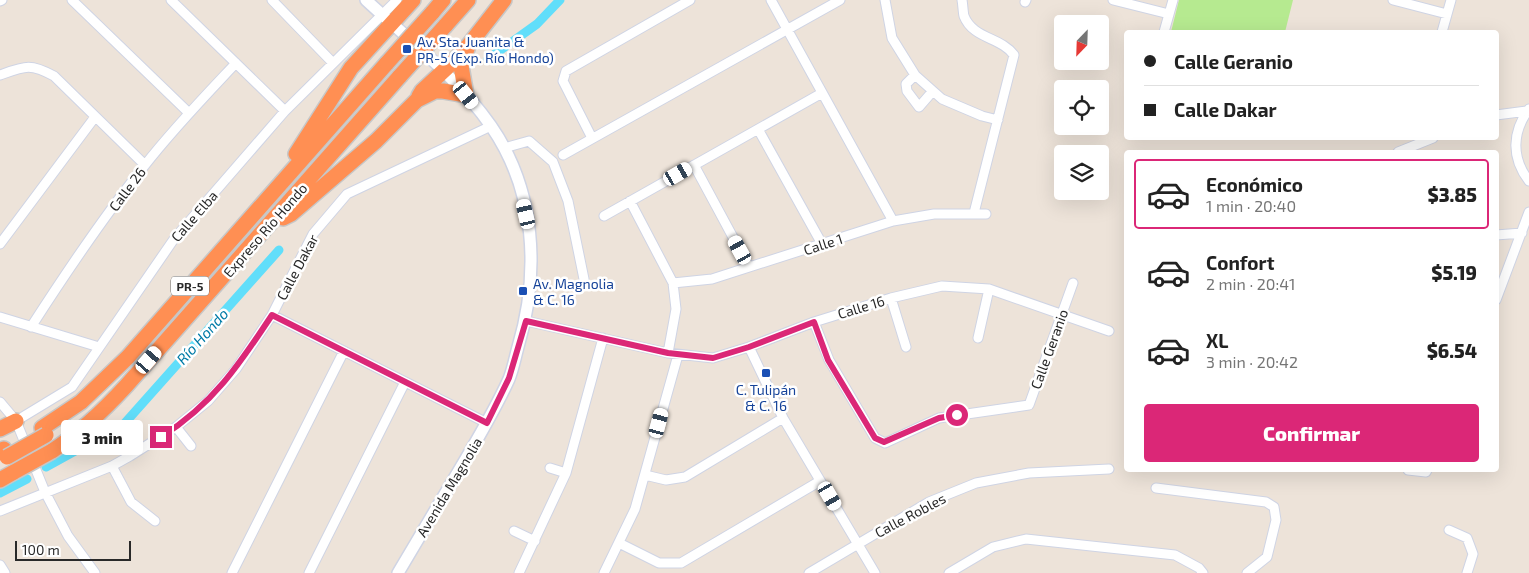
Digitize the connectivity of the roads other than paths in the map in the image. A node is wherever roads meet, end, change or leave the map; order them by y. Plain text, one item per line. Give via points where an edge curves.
1 (72, 0) edge
2 (171, 0) edge
3 (272, 0) edge
4 (366, 0) edge
5 (397, 0) edge
6 (413, 0) edge
7 (443, 0) edge
8 (468, 0) edge
9 (504, 0) edge
10 (690, 0) edge
11 (770, 0) edge
12 (840, 0) edge
13 (885, 0) edge
14 (962, 0) edge
15 (1112, 0) edge
16 (1173, 0) edge
17 (1393, 0) edge
18 (1451, 0) edge
19 (1169, 14) junction
20 (1447, 14) junction
21 (387, 19) junction
22 (786, 29) junction
23 (1165, 30) edge
24 (1443, 30) edge
25 (468, 46) junction
26 (236, 63) junction
27 (333, 63) junction
28 (443, 70) junction
29 (915, 74) junction
30 (0, 76) edge
31 (932, 92) junction
32 (822, 93) junction
33 (466, 95) junction
34 (417, 100) junction
35 (1528, 110) edge
36 (285, 112) junction
37 (189, 113) junction
38 (1499, 115) edge
39 (95, 117) junction
40 (998, 120) junction
41 (491, 126) junction
42 (758, 129) junction
43 (592, 138) junction
44 (1428, 140) edge
45 (504, 148) junction
46 (1403, 150) edge
47 (563, 155) dead end
48 (145, 165) junction
49 (694, 165) junction
50 (284, 180) junction
51 (1529, 181) edge
52 (630, 201) junction
53 (1529, 212) edge
54 (974, 213) junction
55 (986, 214) dead end
56 (604, 216) dead end
57 (893, 221) junction
58 (270, 224) junction
59 (1522, 233) junction
60 (1499, 235) edge
61 (0, 244) edge
62 (822, 244) junction
63 (749, 267) junction
64 (584, 279) dead end
65 (674, 283) junction
66 (1073, 283) dead end
67 (989, 289) junction
68 (1499, 292) edge
69 (890, 298) junction
70 (1062, 314) junction
71 (272, 315) junction
72 (0, 317) edge
73 (526, 321) junction
74 (814, 322) junction
75 (31, 327) junction
76 (1109, 331) dead end
77 (603, 338) junction
78 (978, 338) dead end
79 (906, 346) dead end
80 (99, 347) junction
81 (749, 347) junction
82 (344, 351) junction
83 (673, 354) junction
84 (406, 382) junction
85 (0, 402) edge
86 (783, 418) junction
87 (16, 421) junction
88 (487, 423) junction
89 (176, 427) junction
90 (0, 429) edge
91 (47, 439) junction
92 (190, 446) dead end
93 (5, 460) edge
94 (112, 466) junction
95 (550, 468) dead end
96 (1109, 469) dead end
97 (566, 474) junction
98 (645, 475) junction
99 (0, 480) edge
100 (820, 481) junction
101 (1156, 488) dead end
102 (45, 492) junction
103 (0, 511) edge
104 (155, 521) dead end
105 (1449, 530) dead end
106 (514, 531) dead end
107 (535, 541) junction
108 (619, 543) junction
109 (858, 544) junction
110 (0, 565) edge
111 (5, 573) edge
112 (95, 573) edge
113 (232, 573) edge
114 (309, 573) edge
115 (398, 573) edge
116 (519, 573) edge
117 (604, 573) edge
118 (809, 573) edge
119 (875, 573) edge
120 (949, 573) edge
121 (1204, 573) edge
122 (1247, 573) edge
123 (1467, 573) edge

1 - 37 street
2 - 26 street
3 - 27 street
4 - 21 street, Avenida Magnolia
5 - 21 street, Calle Elba
6 - 21 highway
7 - 50 highway, Expreso Río Hondo / PR-5, bridge
8 - 58 highway, Expreso Río Hondo / PR-5, bridge
9 - 25 highway
10 - 43 street via 566,70 563,81
11 - 22 street
12 - 22 street
13 - 29 street via 892,38
14 - 40 street via 964,17 977,33 1008,46 1014,55
15 - 19 street
16 - 19 street
17 - 20 street
18 - 20 street
19 - 23 street
20 - 24 street
21 - 27 street, Calle Elba
21 - 28 street, Avenida Magnolia
21 - 50 highway via 288,165
22 - 32 street
22 - 43 street
25 - 28 highway
25 - 33 highway via 461,66
26 - 36 street
26 - 37 street, Calle 26
27 - 36 street, Calle Elba
28 - 33 street, Avenida Magnolia
28 - 34 highway
29 - 31 street
29 - 31 street via 906,84 919,108
30 - 39 street via 22,67 38,67 54,76
31 - 40 street via 982,116
32 - 42 street
32 - 57 street
33 - 34 highway via 435,91
33 - 41 street, Avenida Magnolia
34 - 58 highway via 376,141 291,214
35 - 38 street
35 - 51 street via 1517,131 1515,150 1522,172
36 - 80 street, Calle Elba via 174,239
37 - 48 street, Calle 26
39 - 48 street
39 - 61 street
40 - 54 street
41 - 45 street, Avenida Magnolia
41 - 71 street, Calle Dakar via 347,194 313,234
42 - 49 street
42 - 62 street
43 - 47 street
44 - 46 street
45 - 64 street via 529,141 553,162 568,201
45 - 73 street, Avenida Magnolia via 520,185 530,228 532,272
48 - 75 street, Calle 26 via 77,257
49 - 52 street
49 - 63 street
50 - 91 highway, Expreso Río Hondo / PR-5 via 128,357 67,413
52 - 56 street
52 - 65 street
53 - 59 street
54 - 55 street, Calle 1
54 - 57 street, Calle 1 via 934,214
57 - 62 street, Calle 1
58 - 91 highway, Expreso Río Hondo / PR-5 via 112,401 78,433
59 - 60 street
59 - 68 street
62 - 63 street, Calle 1
63 - 65 street, Calle 1 via 712,280
65 - 83 street
66 - 70 street, Calle Geranio
67 - 69 street, Calle 16 via 942,286
67 - 70 street, Calle 16
67 - 78 street
69 - 74 street, Calle 16
69 - 79 street
70 - 74 street, Calle Geranio via 1029,405 939,418 884,442 875,438 828,360
70 - 76 street, Calle 16
71 - 82 street
71 - 89 street, Calle Dakar via 236,369 208,401
72 - 75 street
73 - 77 street, Calle 16
73 - 88 street, Avenida Magnolia via 509,378
74 - 81 street, Calle 16
75 - 80 street
77 - 83 street, Calle 16
77 - 97 street
80 - 87 street, Calle Elba via 72,386
81 - 83 street, Calle 16 via 713,358
81 - 86 street
82 - 84 street
82 - 113 street
83 - 98 street
84 - 88 street
84 - 114 street
85 - 87 street
86 - 98 street via 684,477 666,480
86 - 100 street
87 - 90 highway
87 - 102 street
88 - 115 street, Avenida Magnolia
89 - 92 street
89 - 94 street, Calle Dakar
91 - 93 highway, Expreso Río Hondo / PR-5, bridge
91 - 93 highway, Expreso Río Hondo / PR-5
93 - 99 highway, Expreso Río Hondo / PR-5
94 - 102 street, Calle Dakar
94 - 104 street via 132,502
95 - 97 street
96 - 109 street, Calle Robles via 1029,473 976,483 929,502
97 - 107 street
98 - 108 street via 635,510
100 - 108 street via 682,563 659,563
100 - 109 street
101 - 122 street via 1266,502 1274,507 1276,520 1267,556
102 - 103 street, Calle Dakar
102 - 112 street via 68,536
105 - 123 street via 1466,538 1473,554
106 - 107 street
107 - 116 street
108 - 117 street
109 - 118 street, Calle Robles
109 - 119 street
110 - 111 street
120 - 121 street via 993,547 1026,539 1176,555

